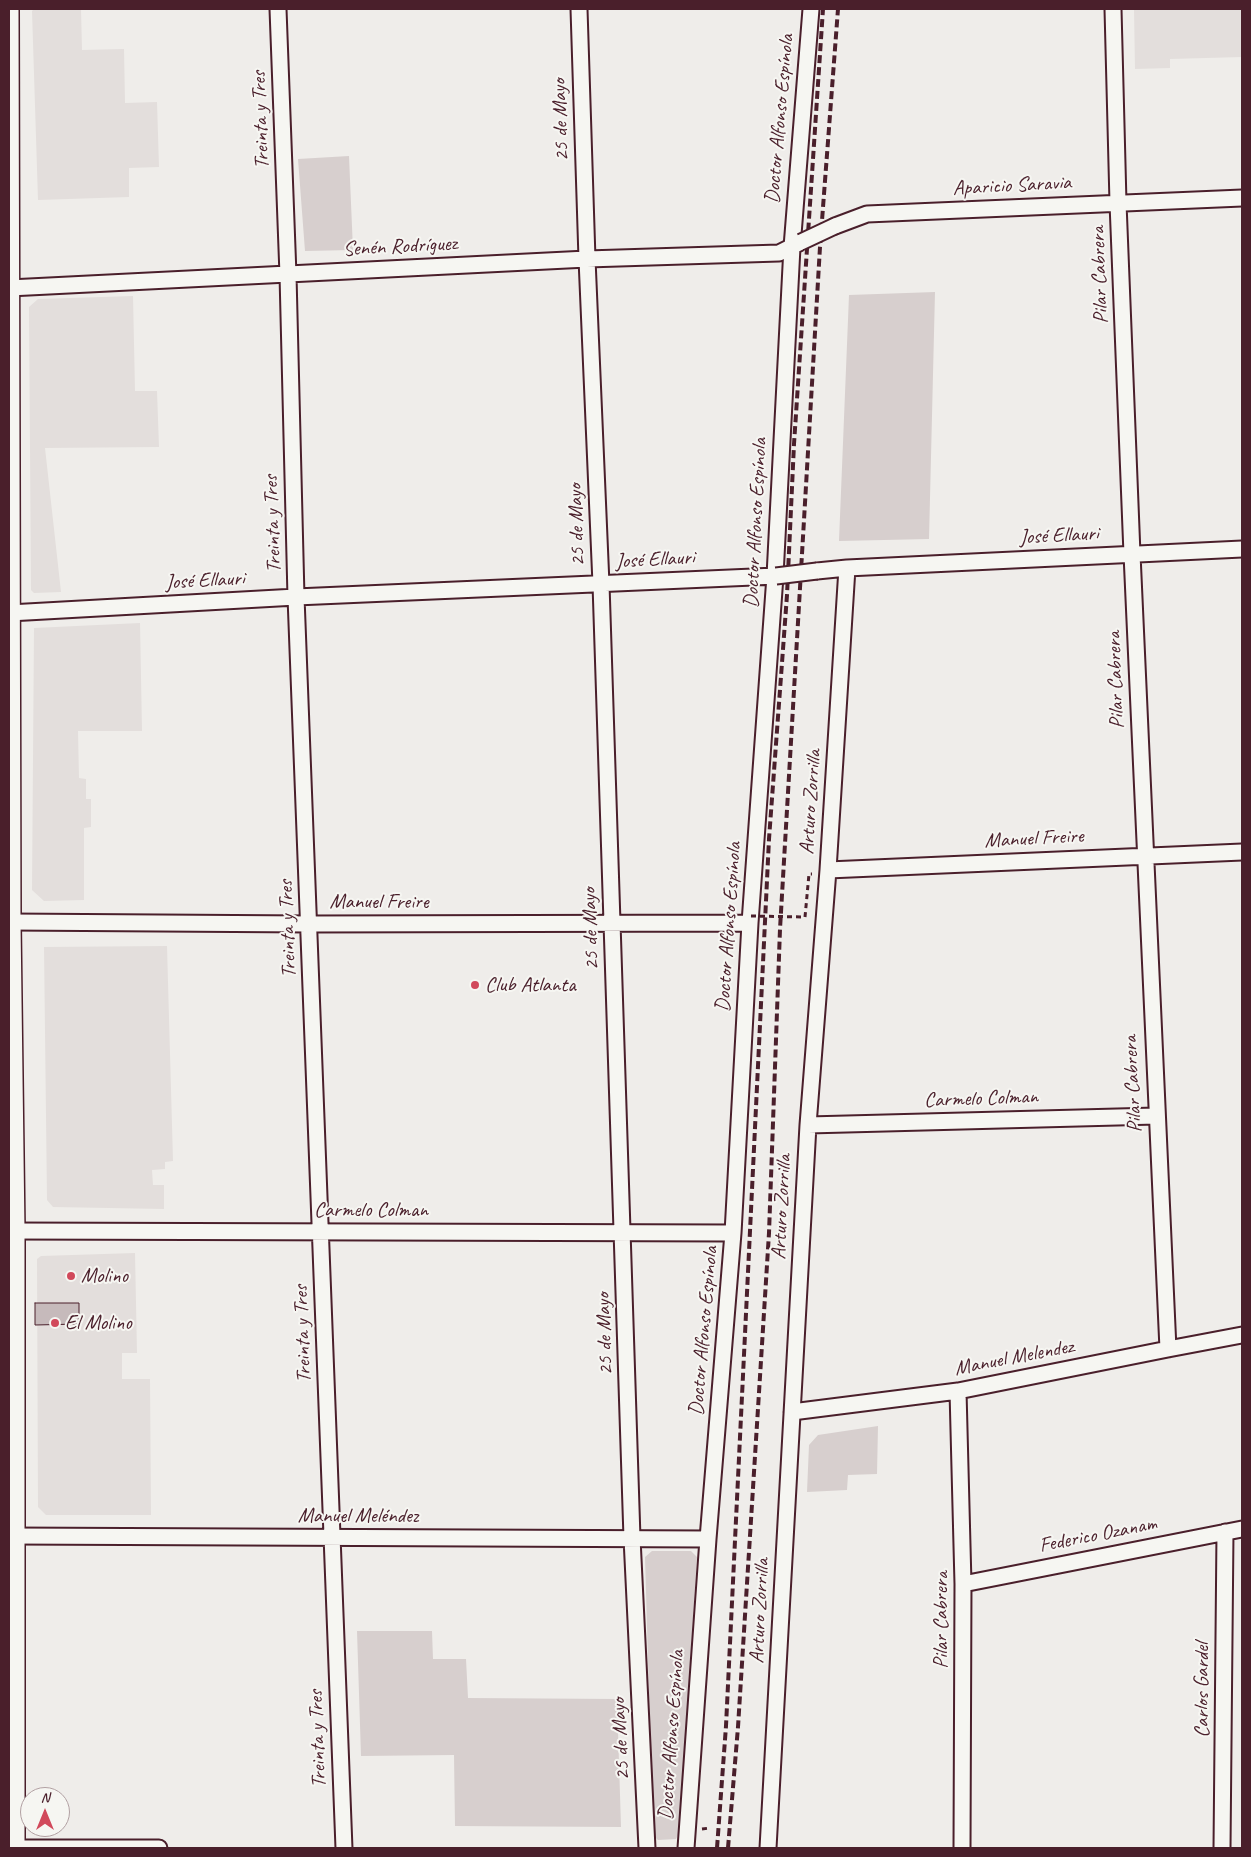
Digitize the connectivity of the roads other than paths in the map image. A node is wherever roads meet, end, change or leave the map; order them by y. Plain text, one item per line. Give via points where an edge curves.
1 (9, 9) edge
2 (278, 9) edge
3 (579, 9) edge
4 (811, 9) edge
5 (1113, 9) edge
6 (1242, 198) edge
7 (1118, 202) junction
8 (796, 244) junction
9 (587, 258) junction
10 (288, 274) junction
11 (9, 288) edge
12 (1242, 549) edge
13 (1132, 554) junction
14 (847, 568) junction
15 (775, 576) junction
16 (601, 584) junction
17 (296, 597) junction
18 (9, 613) edge
19 (1242, 852) edge
20 (1144, 855) junction
21 (828, 870) junction
22 (750, 919) junction
23 (10, 922) edge
24 (612, 922) junction
25 (309, 924) junction
26 (1156, 1116) junction
27 (808, 1126) junction
28 (12, 1231) edge
29 (321, 1231) junction
30 (623, 1233) junction
31 (733, 1233) junction
32 (1242, 1335) edge
33 (1168, 1348) junction
34 (958, 1391) junction
35 (792, 1412) junction
36 (1242, 1529) edge
37 (1225, 1532) junction
38 (11, 1536) edge
39 (332, 1537) junction
40 (632, 1538) junction
41 (708, 1540) junction
42 (962, 1584) junction
43 (9, 1848) edge
44 (14, 1848) edge
45 (159, 1848) edge
46 (344, 1848) edge
47 (647, 1848) edge
48 (686, 1848) edge
49 (768, 1848) edge
50 (962, 1848) edge
51 (1222, 1848) edge

1 - 11 street
2 - 10 street, Treinta y Tres
3 - 9 street, 25 de Mayo
4 - 8 street, Doctor Alfonso Espínola
5 - 7 street, Pilar Cabrera
6 - 7 street, Aparicio Saravia
7 - 8 street, Aparicio Saravia, bridge via 868,214
7 - 13 street, Pilar Cabrera
8 - 9 street, Senén Rodríguez via 779,253
8 - 15 street, Doctor Alfonso Espínola
9 - 10 street, Senén Rodríguez
9 - 16 street, 25 de Mayo
10 - 11 street, Senén Rodríguez
10 - 17 street, Treinta y Tres
11 - 18 street
12 - 13 street, José Ellauri
13 - 14 street, José Ellauri
13 - 20 street, Pilar Cabrera
14 - 15 street, José Ellauri, bridge
14 - 21 street, Arturo Zorrilla
15 - 16 street, José Ellauri
15 - 22 street, Doctor Alfonso Espínola
16 - 17 street, José Ellauri
16 - 24 street, 25 de Mayo
17 - 18 street, José Ellauri
17 - 25 street, Treinta y Tres
18 - 23 street
19 - 20 street, Manuel Freire
20 - 21 street, Manuel Freire
20 - 26 street, Pilar Cabrera
21 - 27 street, Arturo Zorrilla
22 - 24 street, Manuel Freire
22 - 31 street, Doctor Alfonso Espínola
23 - 25 street, Manuel Freire
23 - 28 street
24 - 25 street, Manuel Freire
24 - 30 street, 25 de Mayo
25 - 29 street, Treinta y Tres
26 - 27 street, Carmelo Colman
26 - 33 street, Pilar Cabrera
27 - 35 street, Arturo Zorrilla
28 - 29 street, Carmelo Colman
28 - 38 street
29 - 30 street, Carmelo Colman
29 - 39 street, Treinta y Tres
30 - 31 street, Carmelo Colman
30 - 40 street, 25 de Mayo
31 - 41 street, Doctor Alfonso Espínola
32 - 33 street, Manuel Melendez
33 - 34 street, Manuel Melendez
34 - 35 street, Manuel Melendez
34 - 42 street, Pilar Cabrera
35 - 49 street, Arturo Zorrilla
36 - 37 street, Federico Ozanam
37 - 42 street, Federico Ozanam
37 - 51 street, Carlos Gardel
38 - 39 street, Manuel Meléndez
38 - 44 street
39 - 40 street, Manuel Meléndez
39 - 46 street, Treinta y Tres
40 - 41 street, Manuel Meléndez
40 - 47 street, 25 de Mayo
41 - 48 street, Doctor Alfonso Espínola
42 - 50 street, Pilar Cabrera
43 - 44 street
44 - 45 street

